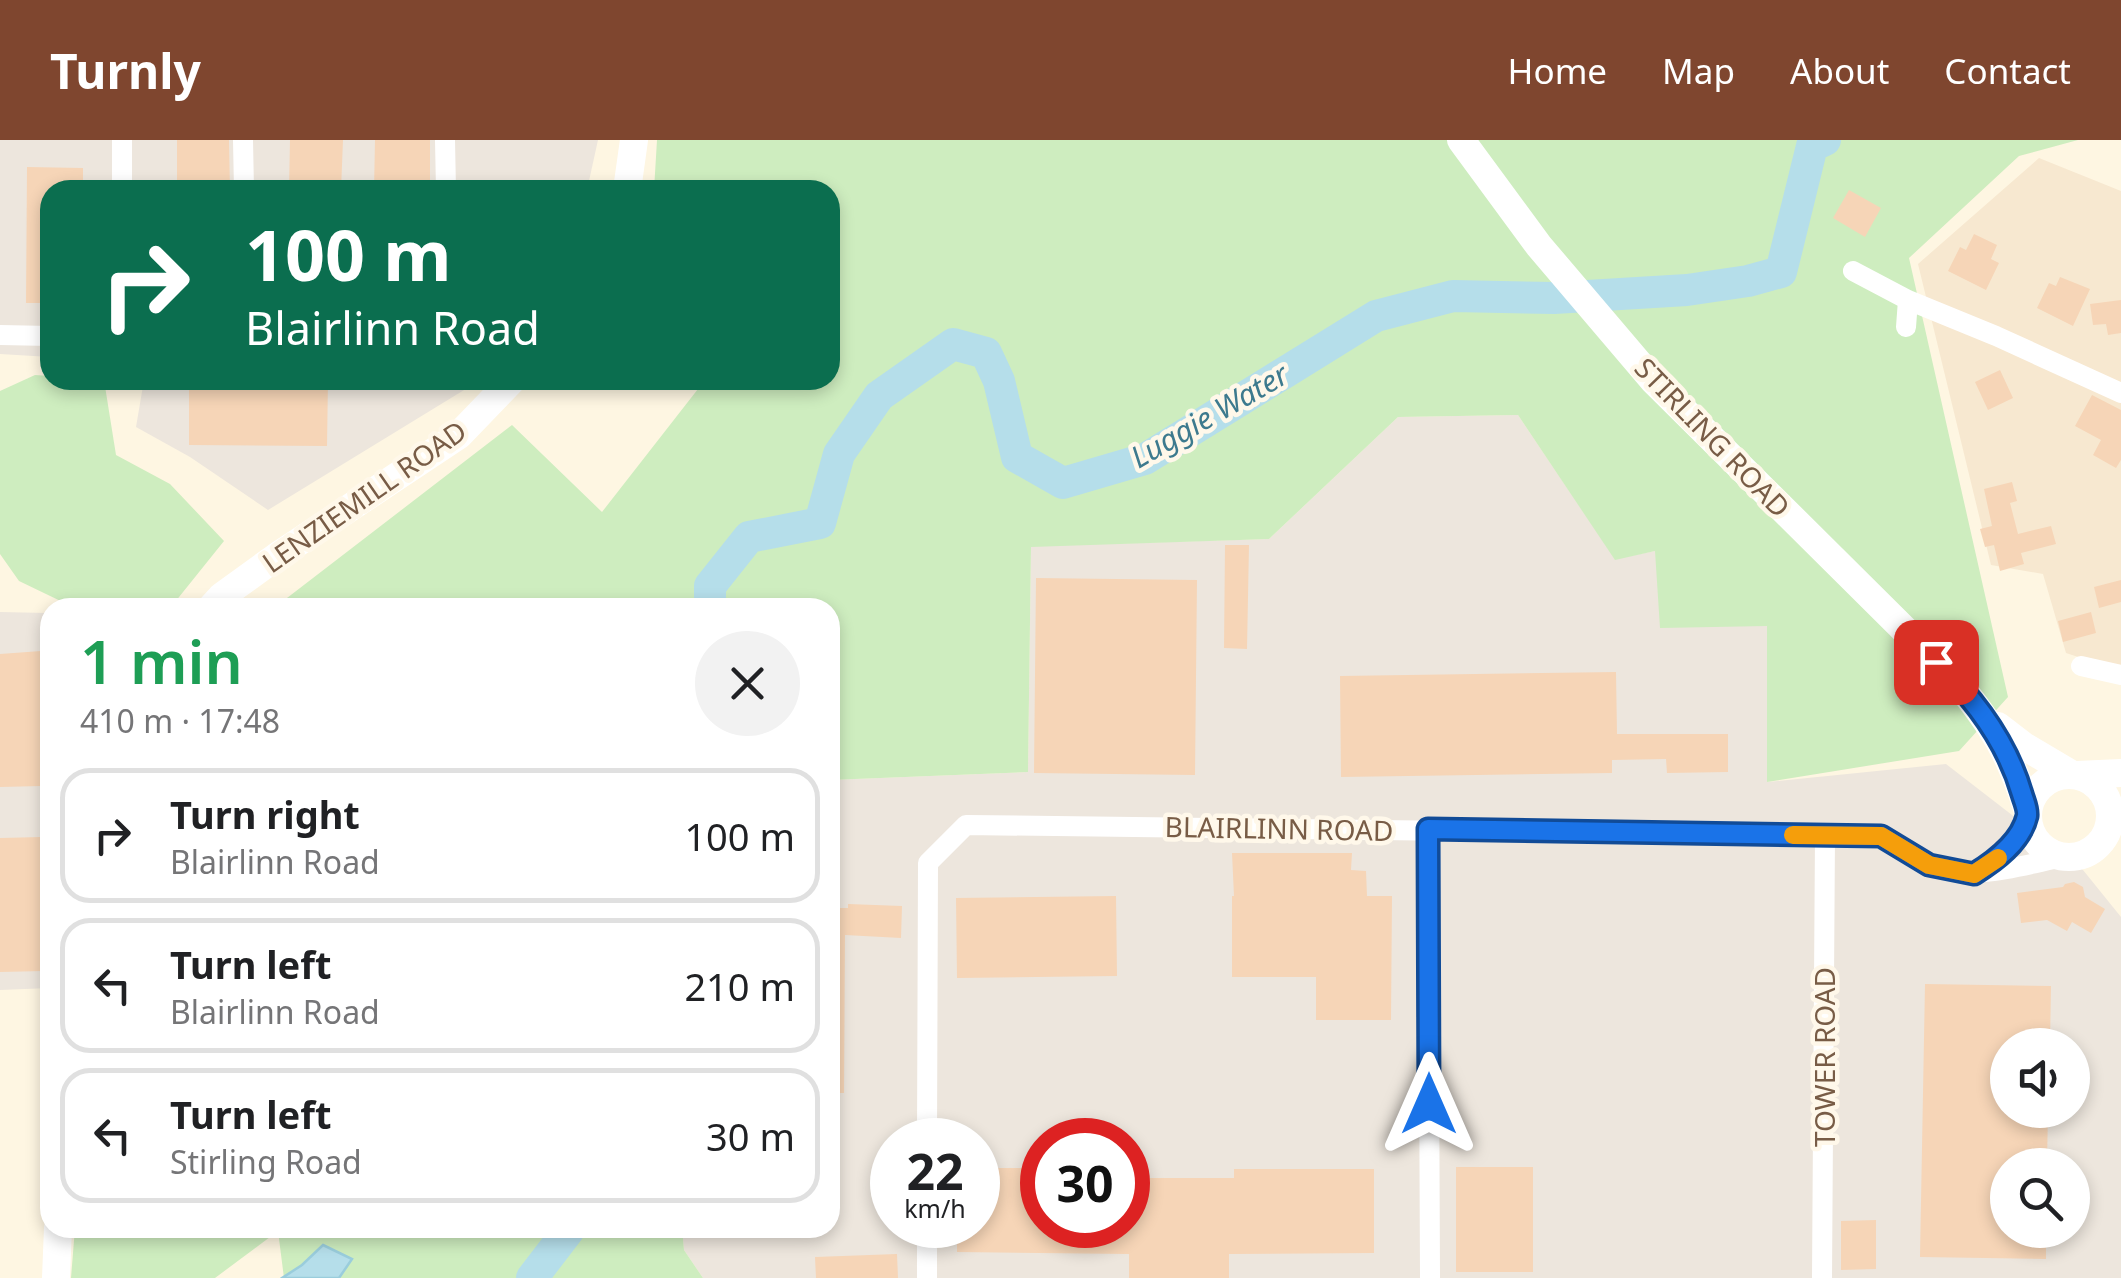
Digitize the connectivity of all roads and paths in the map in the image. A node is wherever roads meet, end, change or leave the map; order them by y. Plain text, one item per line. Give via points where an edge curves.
1 (122, 140) edge
2 (243, 140) edge
3 (445, 140) edge
4 (634, 140) edge
5 (1461, 140) edge
6 (122, 180) edge
7 (244, 180) edge
8 (446, 180) edge
9 (628, 180) edge
10 (1853, 270) dead end
11 (1908, 300) junction
12 (1906, 326) dead end
13 (0, 335) edge
14 (40, 336) edge
15 (502, 390) edge
16 (2121, 393) edge
17 (220, 598) edge
18 (2082, 666) dead end
19 (2121, 675) edge
20 (1985, 716) junction
21 (2121, 773) edge
22 (2074, 775) junction
23 (2028, 813) junction
24 (2115, 815) edge
25 (1428, 829) junction
26 (1825, 836) junction
27 (2063, 857) junction
28 (1974, 874) junction
29 (927, 1118) edge
30 (58, 1238) edge
31 (927, 1248) edge
32 (56, 1278) edge
33 (927, 1278) edge
34 (1430, 1278) edge
35 (1822, 1278) edge

1 - 6 street
2 - 7 street
3 - 8 street
4 - 9 main road
5 - 20 main road, STIRLING ROAD via 1653,380
10 - 11 street
11 - 12 street
11 - 16 street
13 - 14 street
15 - 17 main road, LENZIEMILL ROAD via 459,434
18 - 19 street
20 - 22 main road, STIRLING ROAD
20 - 23 main road, STIRLING ROAD via 2015,770
21 - 22 main road
22 - 23 main road via 2043,784
22 - 24 main road via 2096,784
23 - 27 main road via 2036,840
23 - 28 street via 2017,837
24 - 27 main road via 2092,850
25 - 26 street, BLAIRLINN ROAD
25 - 29 street, BLAIRLINN ROAD via 966,825 928,863
25 - 34 street
26 - 28 street, BLAIRLINN ROAD via 1881,836 1929,865
26 - 35 street, TOWER ROAD
27 - 28 street, BLAIRLINN ROAD
30 - 32 main road
31 - 33 street

